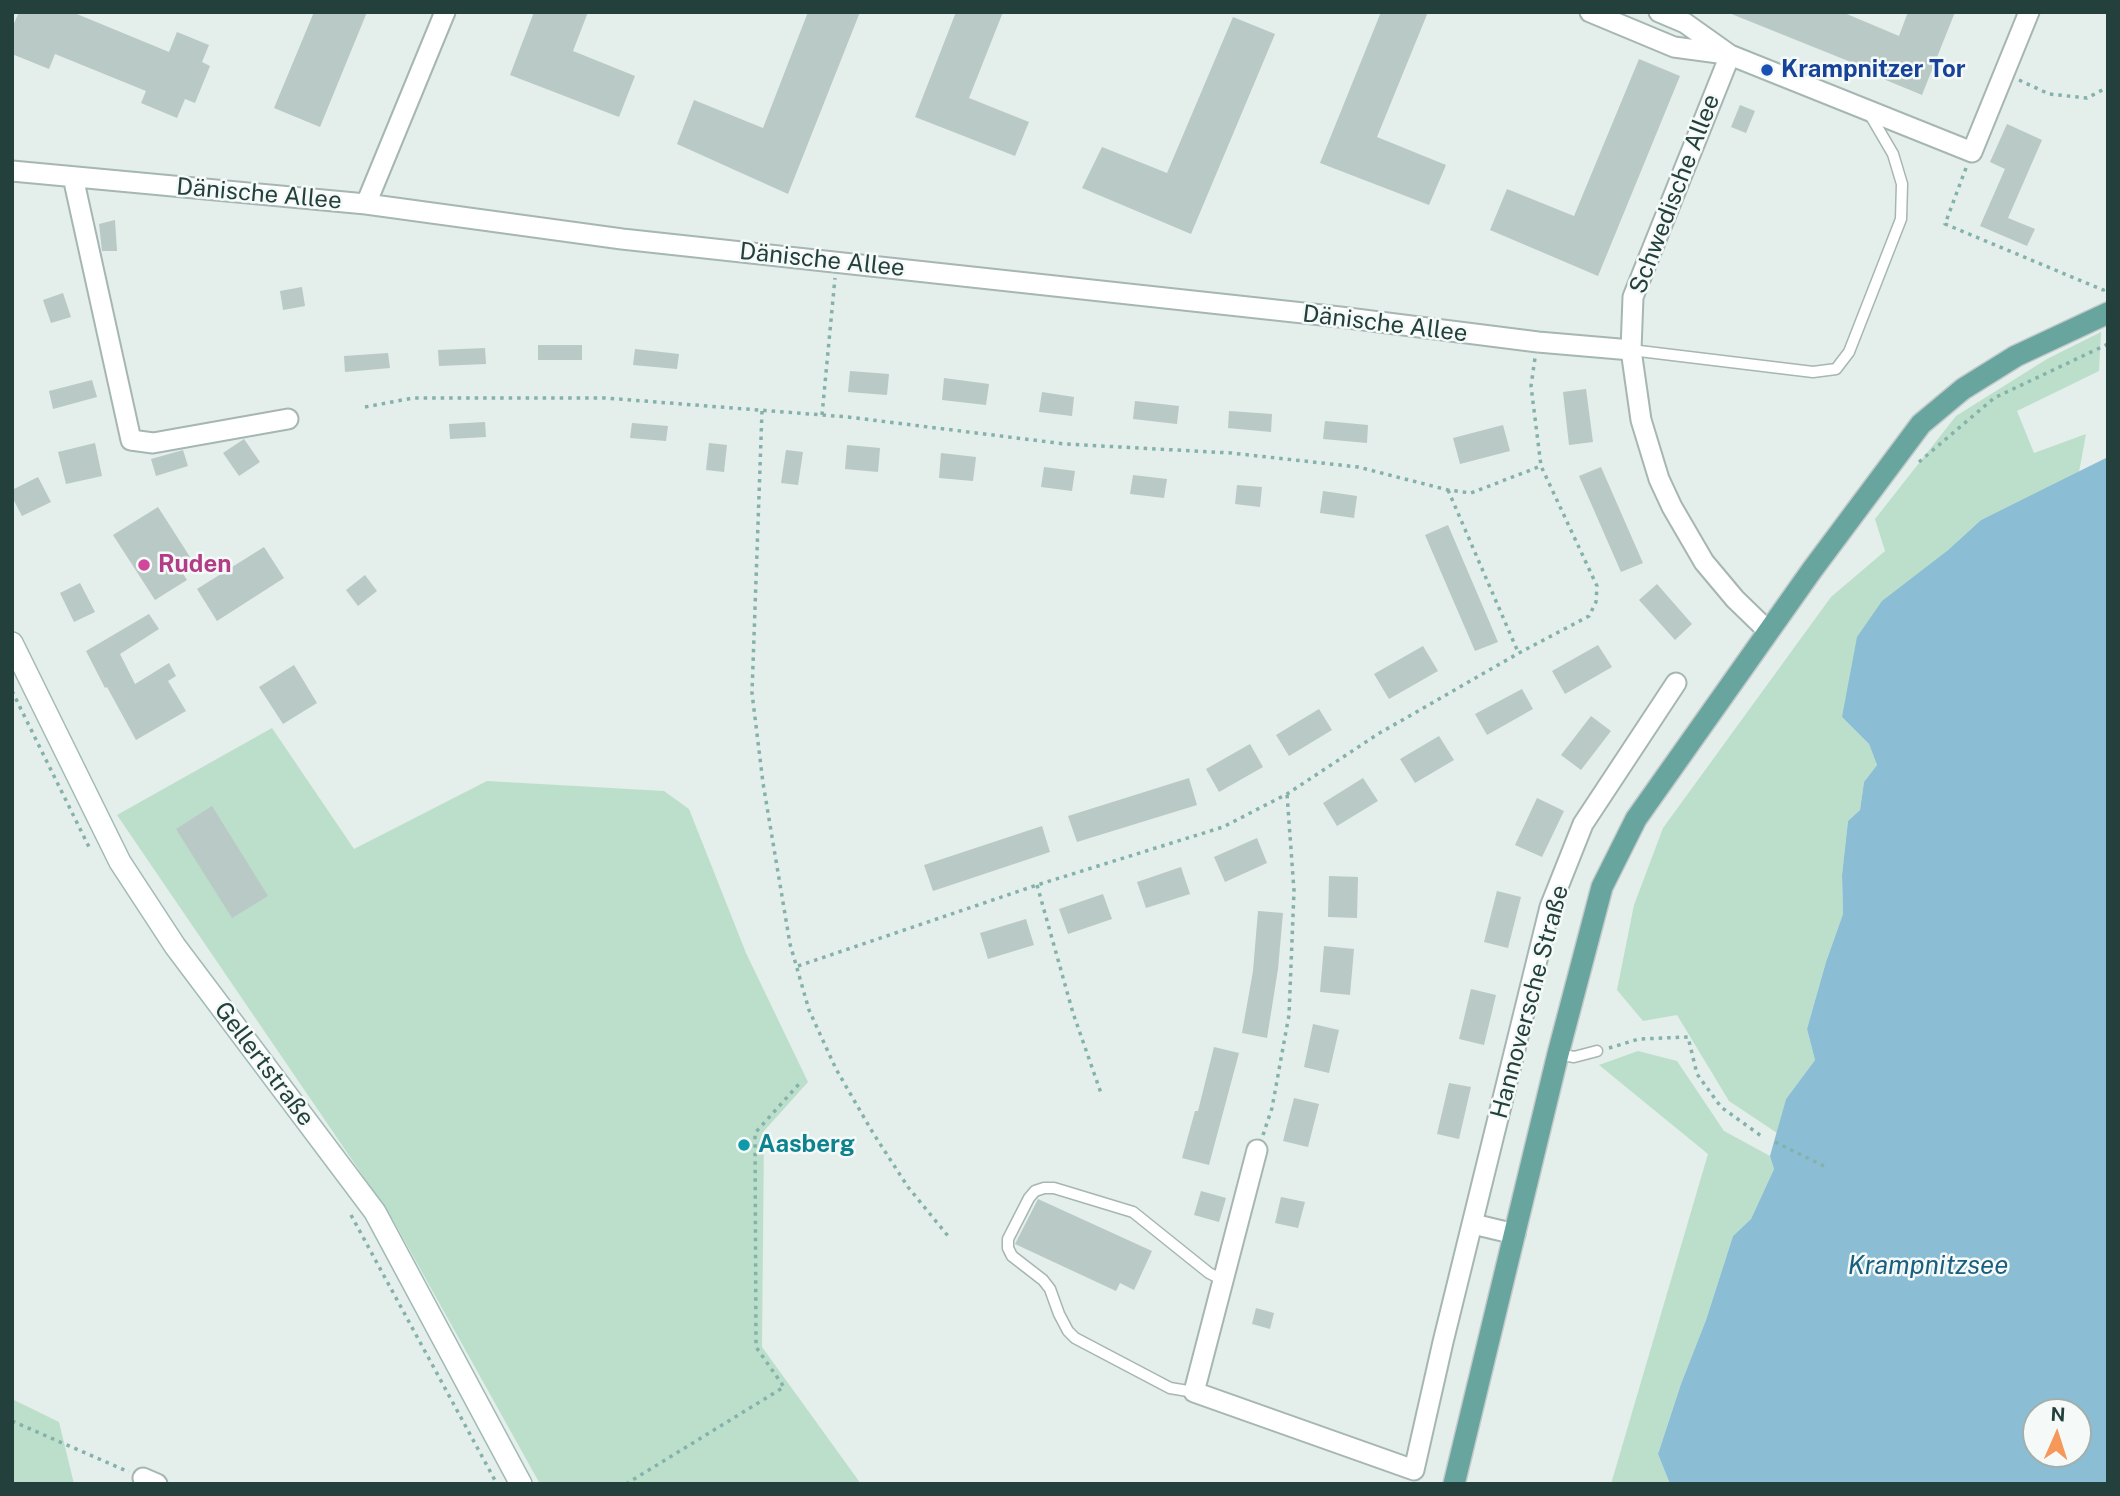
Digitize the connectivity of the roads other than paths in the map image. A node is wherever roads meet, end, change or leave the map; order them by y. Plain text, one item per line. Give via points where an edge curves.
1 (445, 12) edge
2 (1590, 12) edge
3 (1659, 12) edge
4 (2029, 12) edge
5 (1730, 55) junction
6 (1867, 110) junction
7 (12, 171) edge
8 (73, 177) junction
9 (366, 204) junction
10 (2108, 313) edge
11 (1631, 351) junction
12 (288, 419) dead end
13 (1768, 631) junction
14 (12, 643) edge
15 (1676, 683) dead end
16 (1597, 1051) road end
17 (1558, 1054) junction
18 (1257, 1150) road end
19 (1473, 1224) junction
20 (1515, 1234) junction
21 (1223, 1280) junction
22 (1194, 1392) junction
23 (521, 1484) edge
24 (1454, 1484) edge

1 - 9 street
2 - 5 street via 1675,47
3 - 5 street via 1685,23
4 - 6 street via 1972,152
5 - 6 street
5 - 11 street, Schwedische Allee via 1633,297
6 - 11 lane via 1893,154 1902,184 1901,219 1849,352 1836,369 1813,372
7 - 8 street, Dänische Allee
8 - 9 street, Dänische Allee
8 - 12 street via 131,440 153,443
9 - 11 street, Dänische Allee via 622,239
10 - 13 main road via 2016,356 1921,424
11 - 13 street, Schwedische Allee via 1640,420 1672,508 1717,578
13 - 17 main road via 1630,830 1602,887
14 - 23 street, Gellertstraße via 120,862 175,946 375,1212
15 - 19 street, Hannoversche Straße via 1583,824 1550,907
16 - 17 lane via 1574,1057
17 - 20 main road
18 - 21 street
19 - 20 street
19 - 22 street, Hannoversche Straße via 1414,1470
20 - 24 main road
21 - 22 street
21 - 22 lane via 1133,1212 1054,1188 1035,1191 1007,1239 1012,1256 1050,1289 1075,1338 1170,1388

